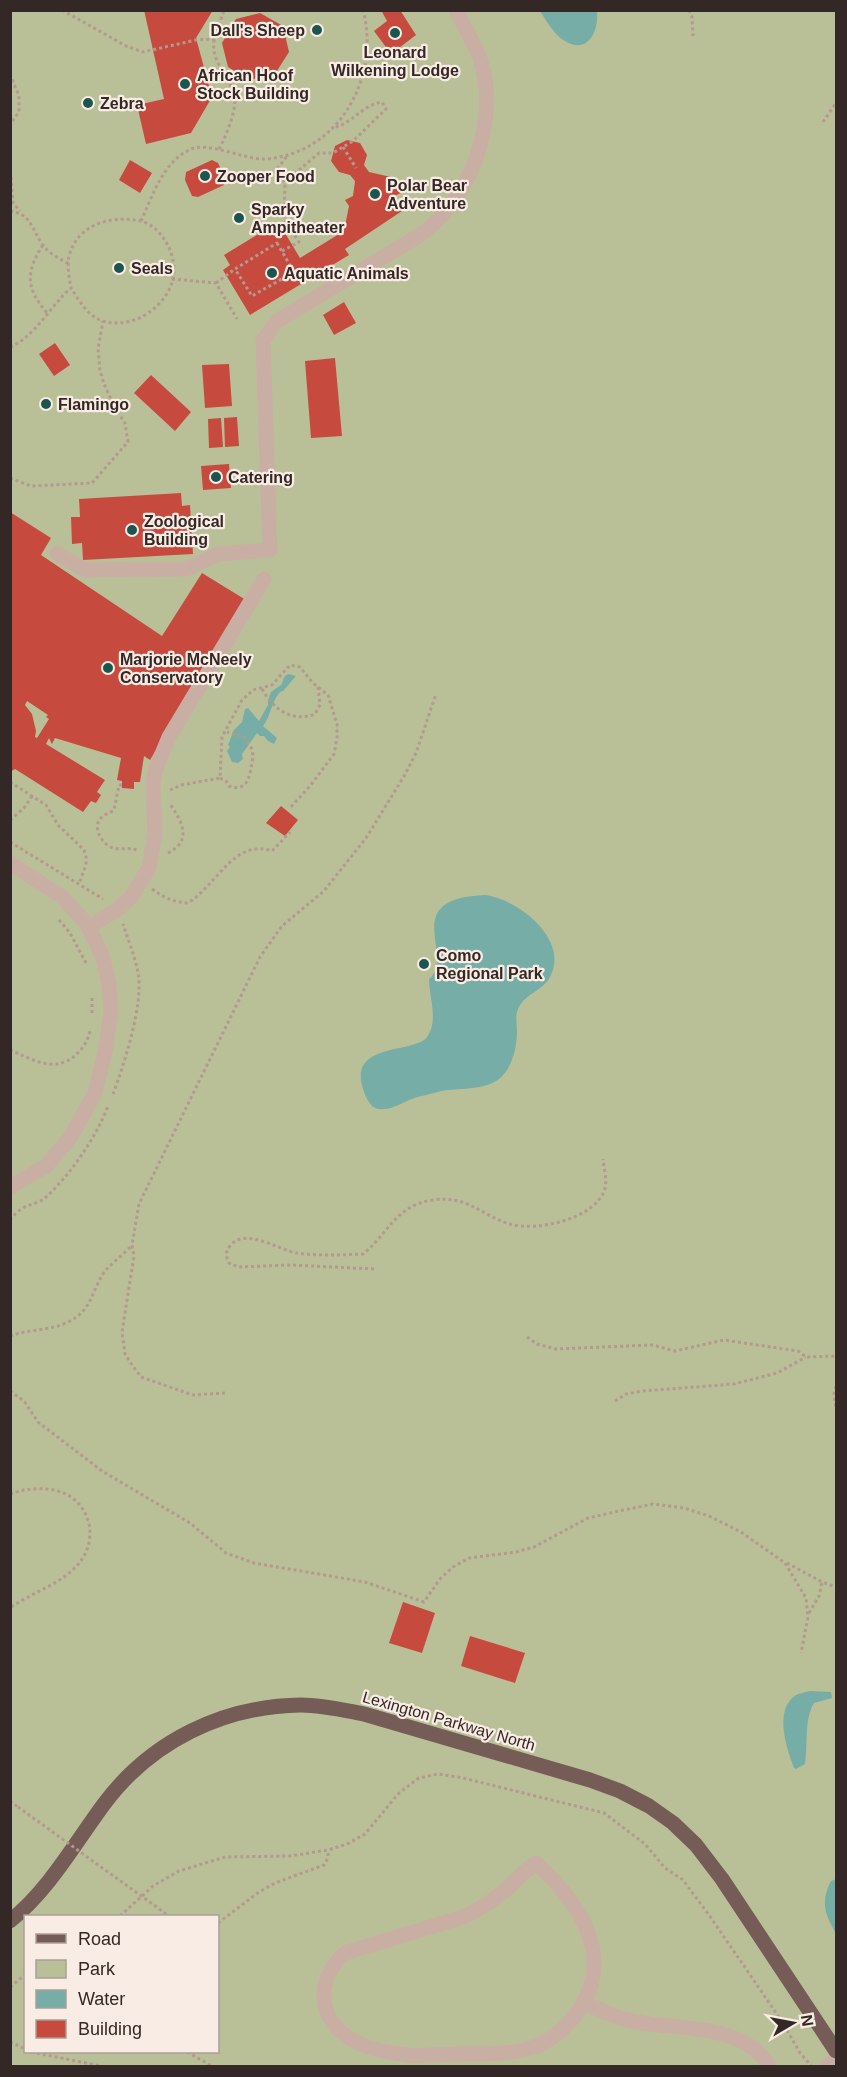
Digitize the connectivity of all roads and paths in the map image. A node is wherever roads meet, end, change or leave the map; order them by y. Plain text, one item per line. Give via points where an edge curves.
1 (62, 10) edge
2 (224, 10) edge
3 (363, 10) edge
4 (456, 10) edge
5 (689, 10) edge
6 (693, 36) dead end
7 (215, 39) junction
8 (10, 74) edge
9 (837, 104) edge
10 (823, 122) dead end
11 (10, 124) edge
12 (332, 128) junction
13 (343, 147) junction
14 (219, 149) junction
15 (288, 154) junction
16 (10, 165) edge
17 (356, 168) dead end
18 (285, 182) junction
19 (10, 211) edge
20 (21, 213) junction
21 (141, 221) junction
22 (43, 245) junction
23 (282, 251) junction
24 (69, 264) junction
25 (235, 269) junction
26 (172, 279) junction
27 (216, 283) junction
28 (71, 288) junction
29 (47, 313) junction
30 (237, 319) dead end
31 (103, 320) junction
32 (10, 348) edge
33 (10, 478) edge
34 (57, 554) dead end
35 (264, 579) dead end
36 (318, 687) junction
37 (262, 688) junction
38 (436, 694) dead end
39 (226, 732) junction
40 (220, 778) junction
41 (10, 782) edge
42 (122, 784) dead end
43 (33, 795) junction
44 (289, 809) dead end
45 (10, 820) edge
46 (290, 832) dead end
47 (152, 857) junction
48 (10, 863) edge
49 (141, 881) junction
50 (79, 884) dead end
51 (54, 914) dead end
52 (89, 927) junction
53 (88, 970) dead end
54 (92, 995) dead end
55 (10, 1050) edge
56 (603, 1159) dead end
57 (10, 1187) edge
58 (132, 1245) junction
59 (374, 1269) dead end
60 (10, 1336) edge
61 (527, 1338) dead end
62 (837, 1356) edge
63 (806, 1357) junction
64 (837, 1386) edge
65 (10, 1391) edge
66 (225, 1393) dead end
67 (615, 1401) dead end
68 (837, 1410) edge
69 (10, 1494) edge
70 (785, 1563) junction
71 (822, 1582) junction
72 (837, 1587) edge
73 (10, 1608) edge
74 (808, 1617) junction
75 (801, 1653) dead end
76 (10, 1801) edge
77 (328, 1850) junction
78 (122, 1915) edge
79 (166, 1915) edge
80 (10, 1921) edge
81 (219, 1922) edge
82 (24, 1976) edge
83 (10, 1987) edge
84 (584, 2003) junction
85 (10, 2042) edge
86 (24, 2048) edge
87 (837, 2051) edge
88 (36, 2053) edge
89 (189, 2053) edge
90 (837, 2060) edge
91 (101, 2067) edge
92 (212, 2067) edge
93 (769, 2067) edge
94 (812, 2067) edge
95 (827, 2067) edge

1 - 7 path via 143,52
2 - 7 path
3 - 12 path via 368,52 364,75 354,99
4 - 34 lane via 482,63 486,88 482,139 464,184 438,222 277,321 263,340 270,550 219,554 186,569 86,570
5 - 6 path
7 - 14 path via 214,51 235,96
8 - 11 path via 19,96 19,112
9 - 10 path
12 - 13 path via 344,126 369,105 382,102 386,109
12 - 15 path
13 - 17 path
13 - 18 path via 333,153 319,153
14 - 15 path via 265,159
14 - 21 path via 191,148 176,159 162,174
15 - 18 path via 275,172
16 - 20 path via 13,203
18 - 23 path via 284,219 299,242
19 - 20 path
20 - 22 path via 35,228
21 - 24 path via 100,221 84,231 75,243
21 - 26 path via 159,231 169,247
22 - 24 path
22 - 29 path via 29,276 31,290
23 - 25 path via 277,243
23 - 25 path via 294,272 252,296
24 - 28 path
25 - 27 path
26 - 27 path
26 - 31 path via 165,297 145,316 112,324
27 - 30 path
28 - 29 path
28 - 31 path via 89,312
29 - 32 path via 36,329
31 - 33 path via 98,349 100,370 125,423 128,442 92,483 31,486
35 - 47 lane via 169,737 155,771
36 - 37 path via 300,667 290,665 272,685
36 - 37 path via 320,705 315,714 303,718 282,712 268,700
36 - 44 path via 333,706 337,724 334,754
37 - 39 path via 242,700
38 - 58 path via 404,778 366,838 324,891 282,926 260,957 139,1204
39 - 40 path via 221,743
39 - 40 path via 244,737 253,758 245,786 237,789
40 - 47 path via 170,790 168,797 184,831 181,842 170,853
41 - 43 path
42 - 47 path via 114,810 99,820 100,837 112,848 132,848
43 - 45 path
43 - 50 path via 84,850 86,865
46 - 49 path via 272,851 240,854 188,903 163,897
47 - 49 lane
48 - 52 lane via 62,897
49 - 52 lane via 118,909
51 - 53 path via 70,933
52 - 57 lane via 109,983 111,1012 95,1093 70,1138 46,1166
54 - 55 path via 90,1035 73,1058 48,1064
56 - 59 path via 604,1191 591,1209 569,1220 523,1226 460,1200 434,1199 403,1210 363,1254 298,1253 246,1238 233,1242 226,1256 229,1263 238,1267
58 - 60 path via 106,1271 80,1316 54,1328
58 - 66 path via 134,1256 122,1332 125,1354 141,1377 153,1382 193,1395
61 - 63 path via 556,1349 652,1345 675,1351 724,1340 798,1351
62 - 63 path
63 - 67 path via 777,1373 734,1384 642,1391
64 - 68 path
65 - 70 path via 24,1401 38,1422 102,1471 190,1523 226,1553 254,1563 365,1582 424,1602 440,1579 469,1558 534,1547 588,1518 653,1504 709,1516 741,1532
69 - 73 path via 41,1487 60,1491 78,1500 90,1529 89,1546 80,1562 66,1575
70 - 71 path
70 - 74 path via 806,1598
71 - 72 path
71 - 74 path
74 - 75 path
76 - 79 path, bridge
77 - 78 path via 290,1856 225,1857 206,1862 153,1886
77 - 81 path via 324,1864 267,1888
77 - 94 path via 365,1834 399,1793 419,1778 438,1774 604,1813 683,1880
80 - 87 main road, Lexington Parkway North via 40,1892 113,1793 155,1752 183,1734 240,1712 269,1707 331,1707 590,1780 649,1806 673,1823 708,1858
82 - 83 path
84 - 84 lane via 572,2020 538,2046 512,2052 410,2055 353,2041 328,2017 323,1997 327,1977 345,1953 466,1916 500,1895 536,1863 551,1877 588,1929 594,1946 592,1984
84 - 93 lane via 634,2022 727,2033 761,2054
85 - 86 path
88 - 91 path
89 - 92 path
90 - 95 lane

